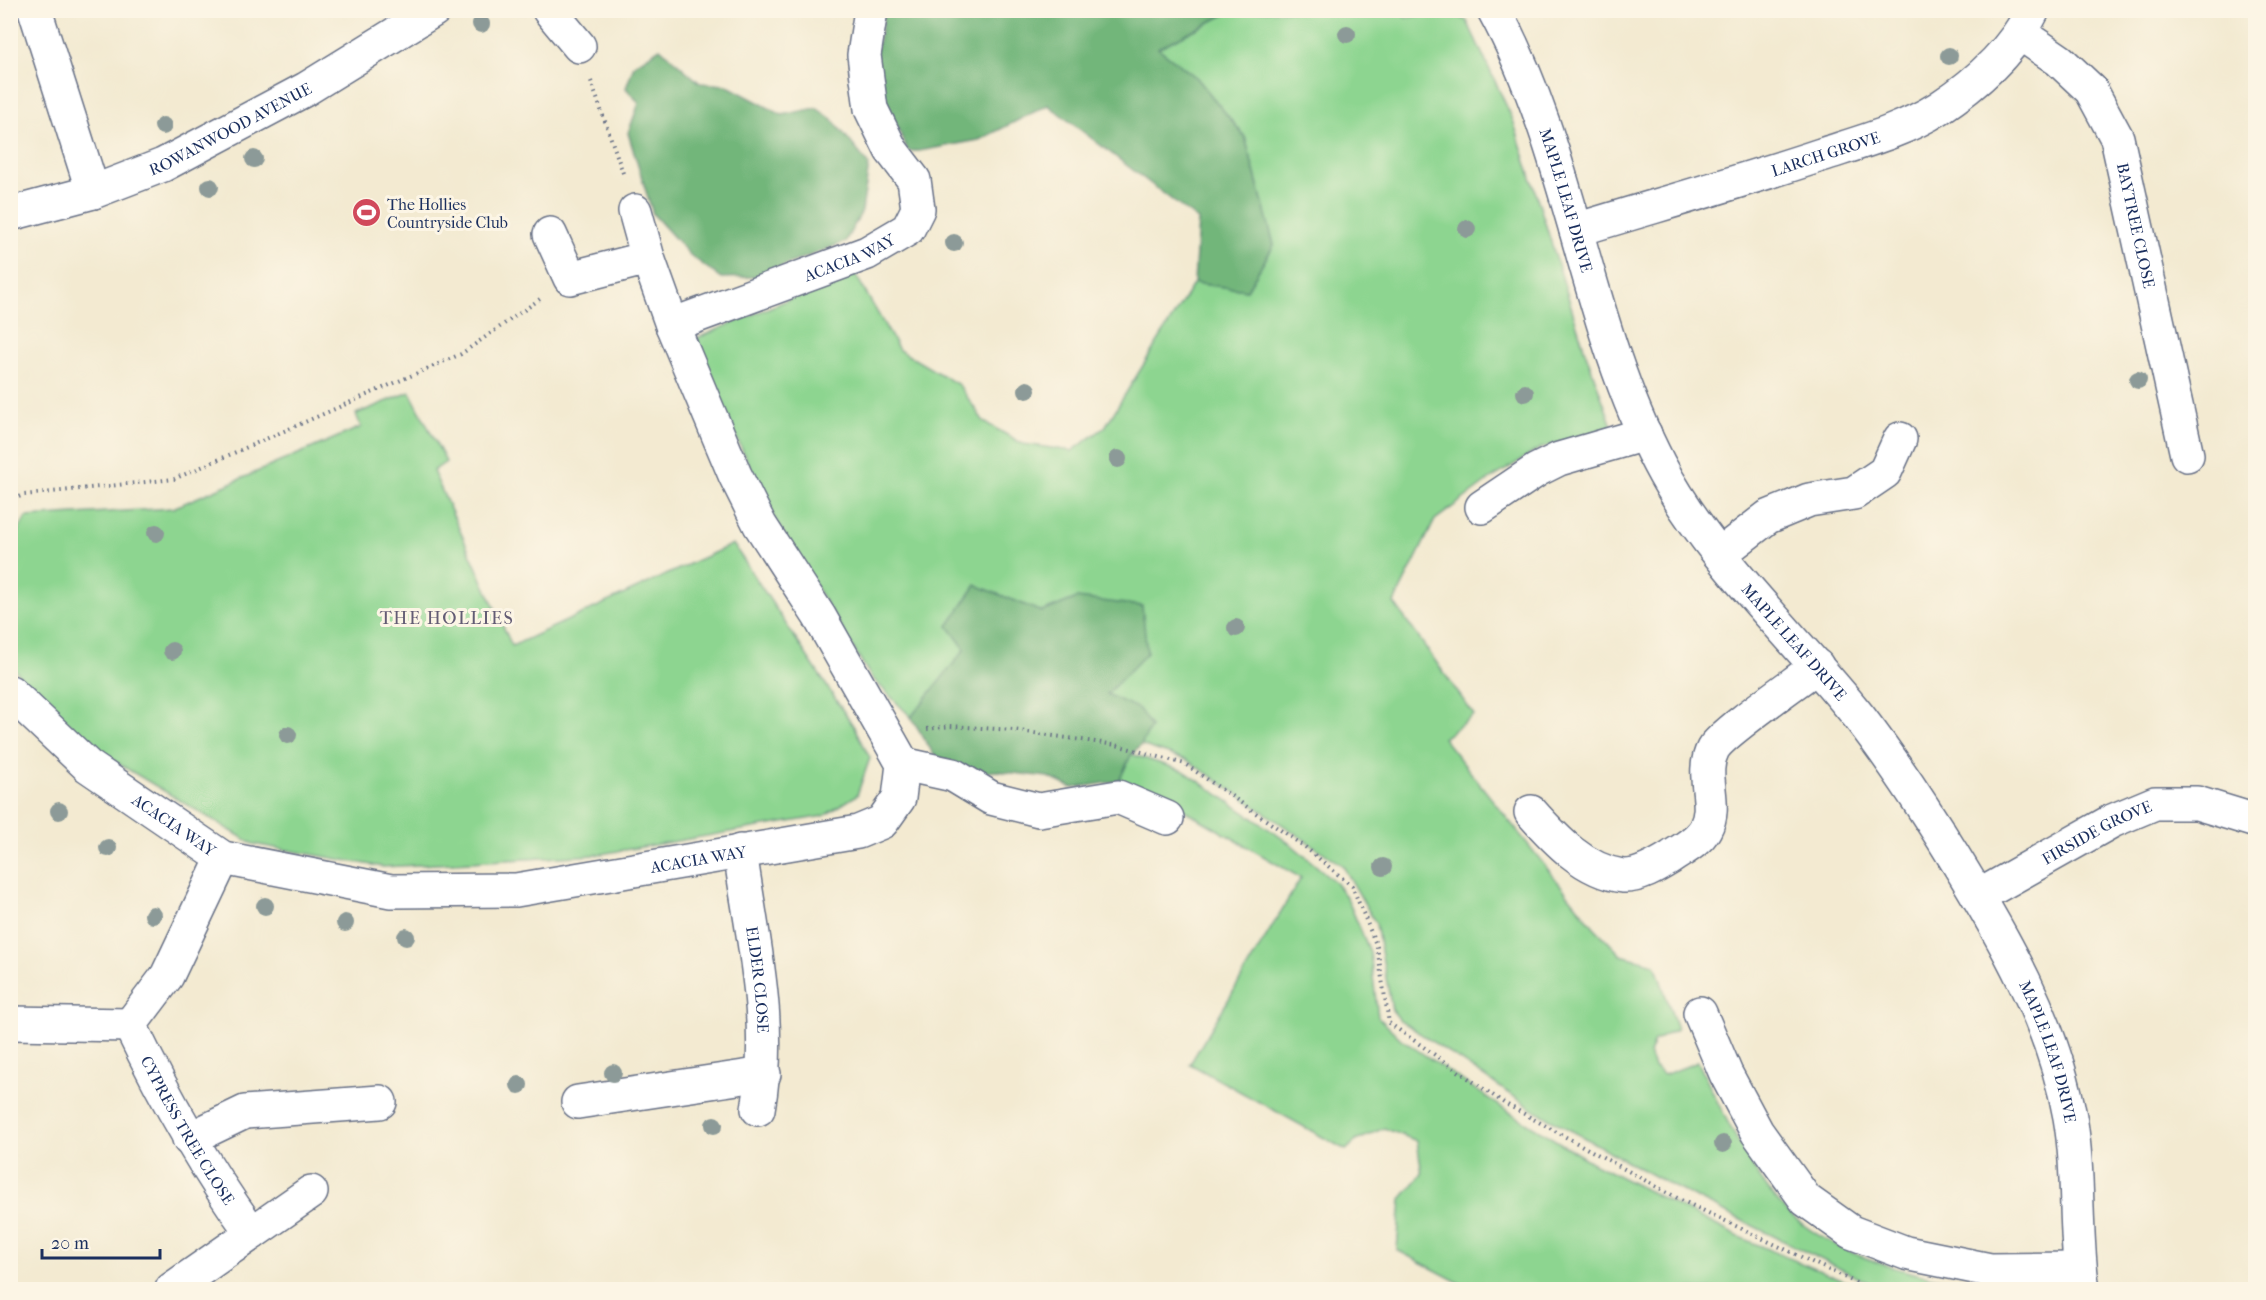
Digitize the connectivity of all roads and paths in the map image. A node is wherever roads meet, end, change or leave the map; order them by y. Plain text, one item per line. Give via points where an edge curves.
1 (35, 10) edge
2 (434, 10) edge
3 (549, 10) edge
4 (870, 10) edge
5 (1494, 10) edge
6 (2027, 22) edge
7 (579, 46) joint
8 (93, 192) junction
9 (636, 211) joint
10 (10, 214) edge
11 (1576, 230) junction
12 (550, 234) dead end
13 (648, 258) junction
14 (570, 279) junction
15 (672, 325) junction
16 (1645, 434) junction
17 (1900, 439) dead end
18 (2187, 455) dead end
19 (10, 488) edge
20 (12, 501) edge
21 (1482, 507) dead end
22 (1720, 554) junction
23 (1817, 666) junction
24 (10, 692) edge
25 (888, 734) junction
26 (903, 764) junction
27 (1531, 812) dead end
28 (1167, 818) dead end
29 (2256, 821) edge
30 (740, 851) junction
31 (224, 858) junction
32 (1979, 896) junction
33 (1700, 1013) dead end
34 (10, 1023) edge
35 (130, 1025) junction
36 (764, 1074) junction
37 (380, 1102) dead end
38 (578, 1102) dead end
39 (758, 1109) dead end
40 (189, 1139) junction
41 (311, 1191) dead end
42 (252, 1233) junction
43 (2081, 1279) edge
44 (172, 1289) edge
45 (1871, 1290) edge

1 - 8 street
2 - 8 street, ROWANWOOD AVENUE via 306,89 162,165
3 - 7 street
4 - 15 street, ACACIA WAY via 864,56 871,109 891,150 914,180 918,209 908,229 867,253
5 - 11 street, MAPLE LEAF DRIVE via 1533,92
6 - 11 street, LARCH GROVE via 1982,75 1939,108 1899,129
6 - 18 street, BAYTREE CLOSE via 2091,90 2117,138
7 - 9 path
8 - 10 street, ROWANWOOD AVENUE
9 - 13 street
11 - 16 street, MAPLE LEAF DRIVE via 1601,318
12 - 14 street
13 - 14 street
13 - 15 street
14 - 20 path via 461,354 174,479 24,495
15 - 25 street via 760,525
16 - 21 street via 1559,459
16 - 22 street, MAPLE LEAF DRIVE via 1689,513
17 - 22 street via 1885,472 1854,493 1809,500 1768,517
19 - 20 path
22 - 23 street, MAPLE LEAF DRIVE
23 - 27 street via 1714,748 1707,772 1712,808 1704,830 1688,846 1652,869 1624,876 1598,867 1563,847
23 - 32 street, MAPLE LEAF DRIVE via 1911,787
24 - 31 street, ACACIA WAY via 88,766
25 - 26 street
25 - 45 path via 950,726 1013,730 1116,745 1185,764 1305,847 1352,886 1377,947 1389,1023 1504,1103 1680,1200
26 - 28 street via 953,775 991,798 1039,810 1118,797
26 - 30 street, ACACIA WAY via 899,798 882,822 858,832
29 - 32 street, FIRSIDE GROVE via 2197,803 2155,803 2112,821
30 - 31 street, ACACIA WAY via 516,890 391,891
30 - 36 street, ELDER CLOSE via 765,1025
31 - 35 street via 167,976
32 - 43 street, MAPLE LEAF DRIVE via 2033,999 2054,1056 2070,1117
33 - 43 street, MAPLE LEAF DRIVE via 1757,1132 1806,1200 1851,1232 1906,1253 1990,1270
34 - 35 street
35 - 40 street, CYPRESS TREE CLOSE
36 - 38 street
36 - 39 street, ELDER CLOSE
37 - 40 street via 245,1112
40 - 42 street, CYPRESS TREE CLOSE
41 - 42 street
42 - 44 street

